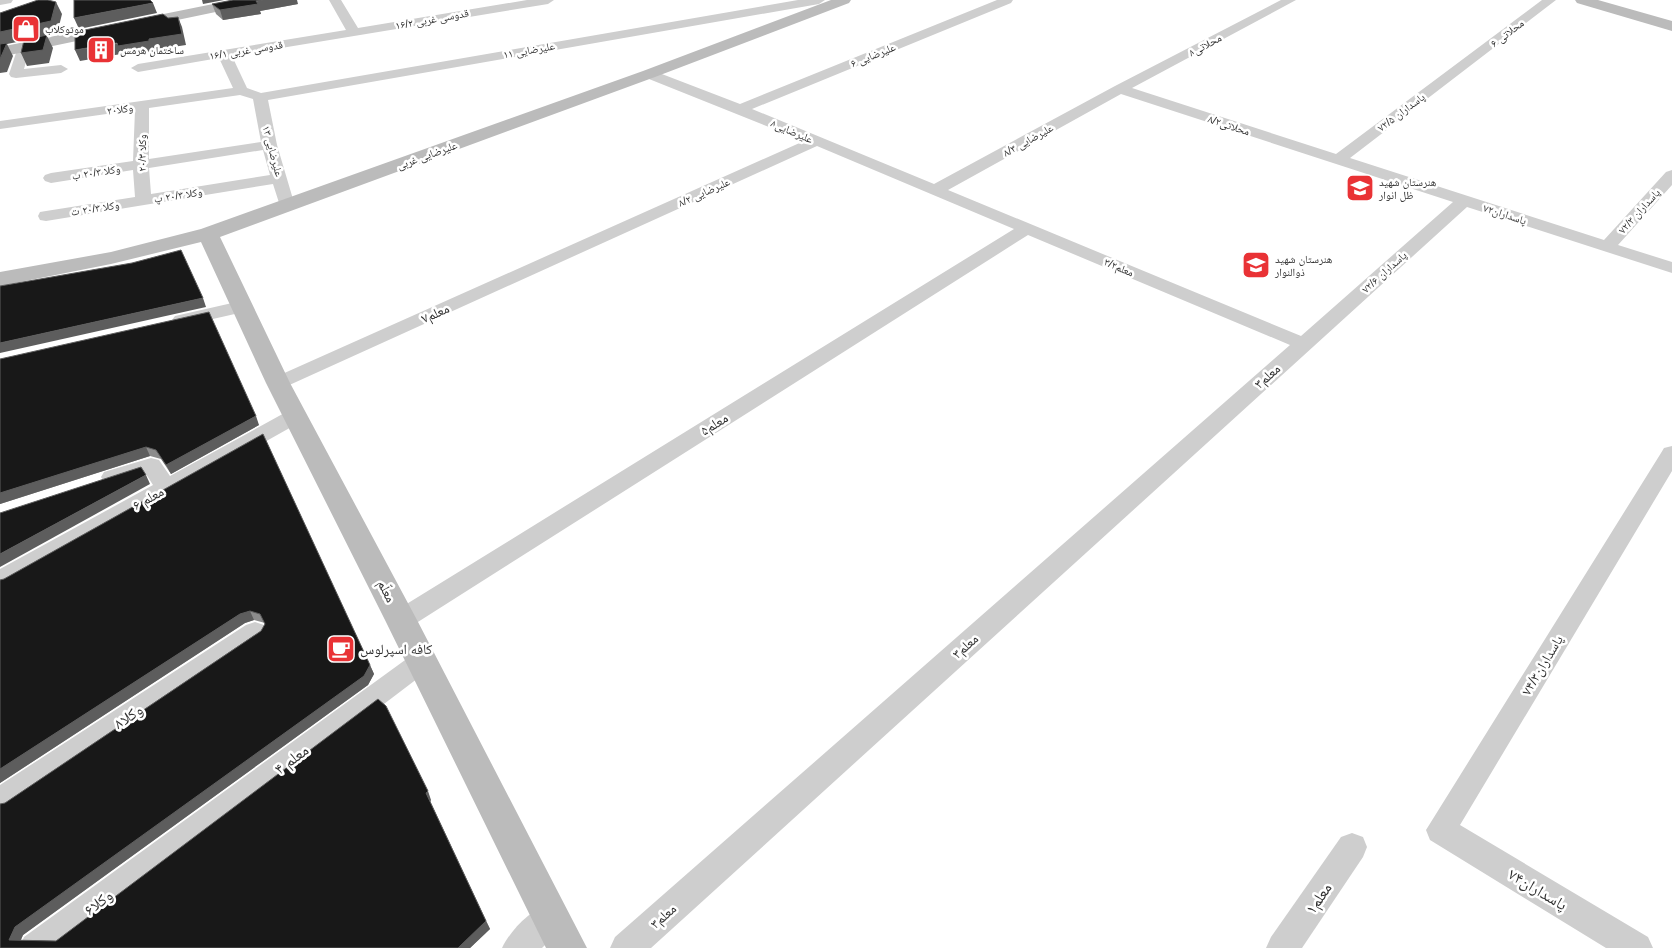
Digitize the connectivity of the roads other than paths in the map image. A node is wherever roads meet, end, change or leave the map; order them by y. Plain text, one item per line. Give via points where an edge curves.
1 (7, 0) edge
2 (217, 0) edge
3 (254, 0) edge
4 (335, 0) edge
5 (542, 0) edge
6 (818, 0) edge
7 (844, 0) edge
8 (1006, 0) edge
9 (1290, 0) edge
10 (1550, 0) edge
11 (1582, 0) edge
12 (1613, 0) edge
13 (0, 2) edge
14 (1672, 16) edge
15 (1672, 26) edge
16 (354, 32) junction
17 (0, 44) edge
18 (24, 47) junction
19 (0, 52) edge
20 (224, 54) junction
21 (1464, 65) joint
22 (138, 68) dead end
23 (61, 69) dead end
24 (649, 74) junction
25 (1120, 89) junction
26 (241, 91) junction
27 (260, 97) junction
28 (142, 106) junction
29 (740, 109) junction
30 (0, 125) edge
31 (816, 141) junction
32 (269, 145) junction
33 (1338, 160) junction
34 (141, 165) junction
35 (1672, 175) edge
36 (51, 178) dead end
37 (280, 178) junction
38 (935, 190) junction
39 (143, 200) junction
40 (1464, 201) junction
41 (287, 206) junction
42 (46, 216) dead end
43 (1027, 228) junction
44 (208, 234) junction
45 (592, 242) joint
46 (1607, 247) junction
47 (1672, 268) edge
48 (0, 280) edge
49 (241, 307) junction
50 (164, 324) edge
51 (1304, 344) junction
52 (278, 383) junction
53 (295, 416) junction
54 (1672, 452) edge
55 (94, 483) edge
56 (166, 488) junction
57 (0, 580) edge
58 (402, 620) junction
59 (256, 632) edge
60 (421, 662) junction
61 (0, 801) edge
62 (1441, 830) joint
63 (1352, 847) dead end
64 (161, 856) joint
65 (551, 917) junction
66 (36, 948) edge
67 (519, 948) edge
68 (566, 948) edge
69 (627, 948) edge
70 (1283, 948) edge
71 (1636, 948) edge

1 - 13 street
2 - 17 street
3 - 18 street
4 - 16 street
5 - 16 street, ۱۶/۲ قدوسی غربی
6 - 27 street, ۱۱ علیرضایی
7 - 24 street, علیرضایی غربی
8 - 29 street, ۶ علیرضایی
9 - 25 street, محلاتی۸
10 - 21 street, ۶ محلاتی
11 - 15 street
12 - 14 street
16 - 20 street, ۱۶/۱ قدوسی غربی
18 - 19 street
18 - 23 street via 16,74
20 - 22 street, ۱۶/۱ قدوسی غربی
20 - 26 street
21 - 33 street, ۷۲/۵ پاسداران
24 - 29 street, علیرضایی۸
24 - 41 street, علیرضایی غربی
25 - 33 street, محلاتی۸/۲
25 - 38 street, ۸/۳ علیرضایی
26 - 27 street, ۱۱ علیرضایی
26 - 28 street, وکلا۲۰
27 - 32 street, ۱۳ علیرضایی
28 - 30 street, وکلا۲۰
28 - 34 street, وکلا ۲۰/۳
29 - 31 street, علیرضایی۸
31 - 38 street, علیرضایی۸
31 - 45 street, علیرضایی ۸/۲
32 - 34 street, وکلا ۲۰/۳ ب
32 - 37 street, ۱۳ علیرضایی
33 - 40 street, پاسداران۷۲
34 - 36 street, وکلا ۲۰/۳ ب
34 - 39 street, وکلا ۲۰/۳
35 - 46 street, ۷۲/۳ پاسداران
37 - 39 street, وکلا ۲۰/۳ پ
37 - 41 street, ۱۳ علیرضایی
38 - 43 street, معلم۳/۲
39 - 42 street, وکلا ۲۰/۳ ت
40 - 46 street, پاسداران۷۲
40 - 51 street, ۷۲/۶ پاسداران
41 - 44 street, علیرضایی غربی
43 - 51 street, معلم۳/۲
43 - 58 street, معلم۵
44 - 48 street, علیرضایی غربی
44 - 49 street, معلّم
45 - 52 street, معلم۷
46 - 47 street, پاسداران۷۲
49 - 50 street
49 - 52 street, معلّم
51 - 69 street, معلم۳
52 - 53 street, معلّم
53 - 56 street, ۶ معلم
53 - 58 street, معلّم
54 - 62 street, پاسداران۷۴/۳
55 - 56 street via 151,465
56 - 57 street, ۶ معلم
58 - 60 street, معلّم
59 - 61 street, وکلا۸
60 - 64 street, ۴ معلم
60 - 65 street, معلّم
62 - 71 street, پاسداران۷۴
63 - 70 street, معلم۱
64 - 66 street, وکلا۶
65 - 67 street
65 - 68 street, معلّم

